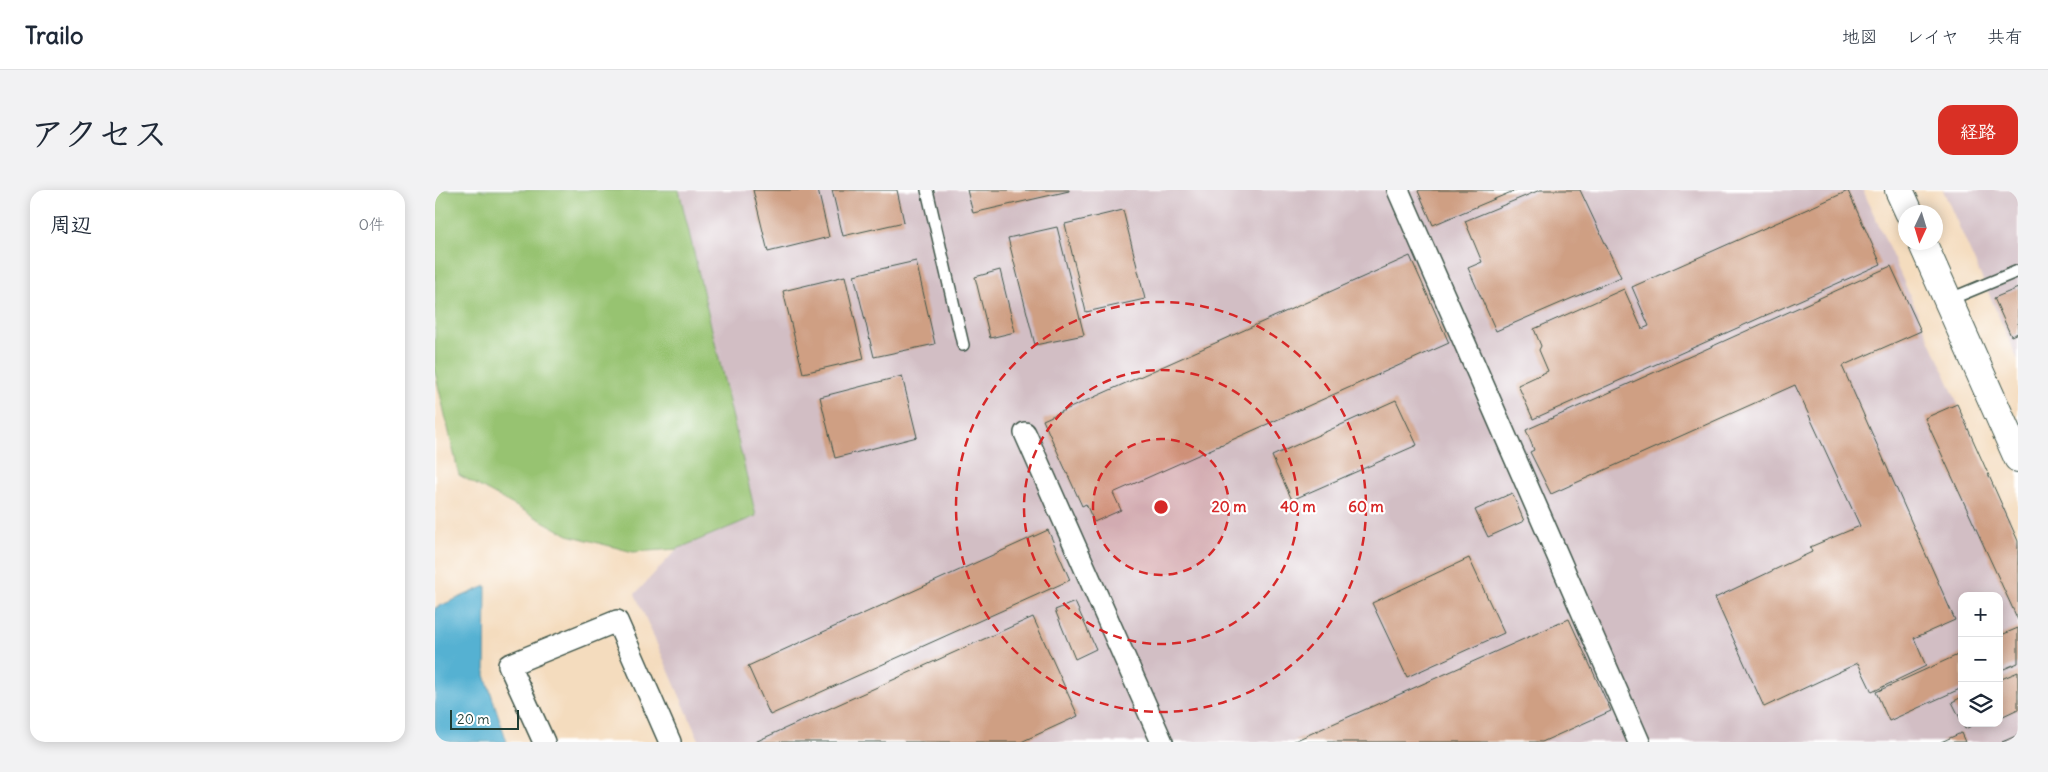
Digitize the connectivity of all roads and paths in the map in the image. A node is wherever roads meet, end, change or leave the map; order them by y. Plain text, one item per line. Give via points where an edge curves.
1 (927, 190) edge
2 (1398, 190) edge
3 (1899, 190) edge
4 (1906, 205) edge
5 (1926, 250) edge
6 (2018, 271) edge
7 (1948, 300) junction
8 (963, 345) dead end
9 (1025, 433) dead end
10 (2018, 458) edge
11 (544, 742) edge
12 (670, 742) edge
13 (1162, 742) edge
14 (1639, 742) edge

1 - 8 lane
2 - 14 street
3 - 4 street
5 - 7 street
6 - 7 lane
7 - 10 street
9 - 13 street
11 - 12 street via 509,665 617,621

